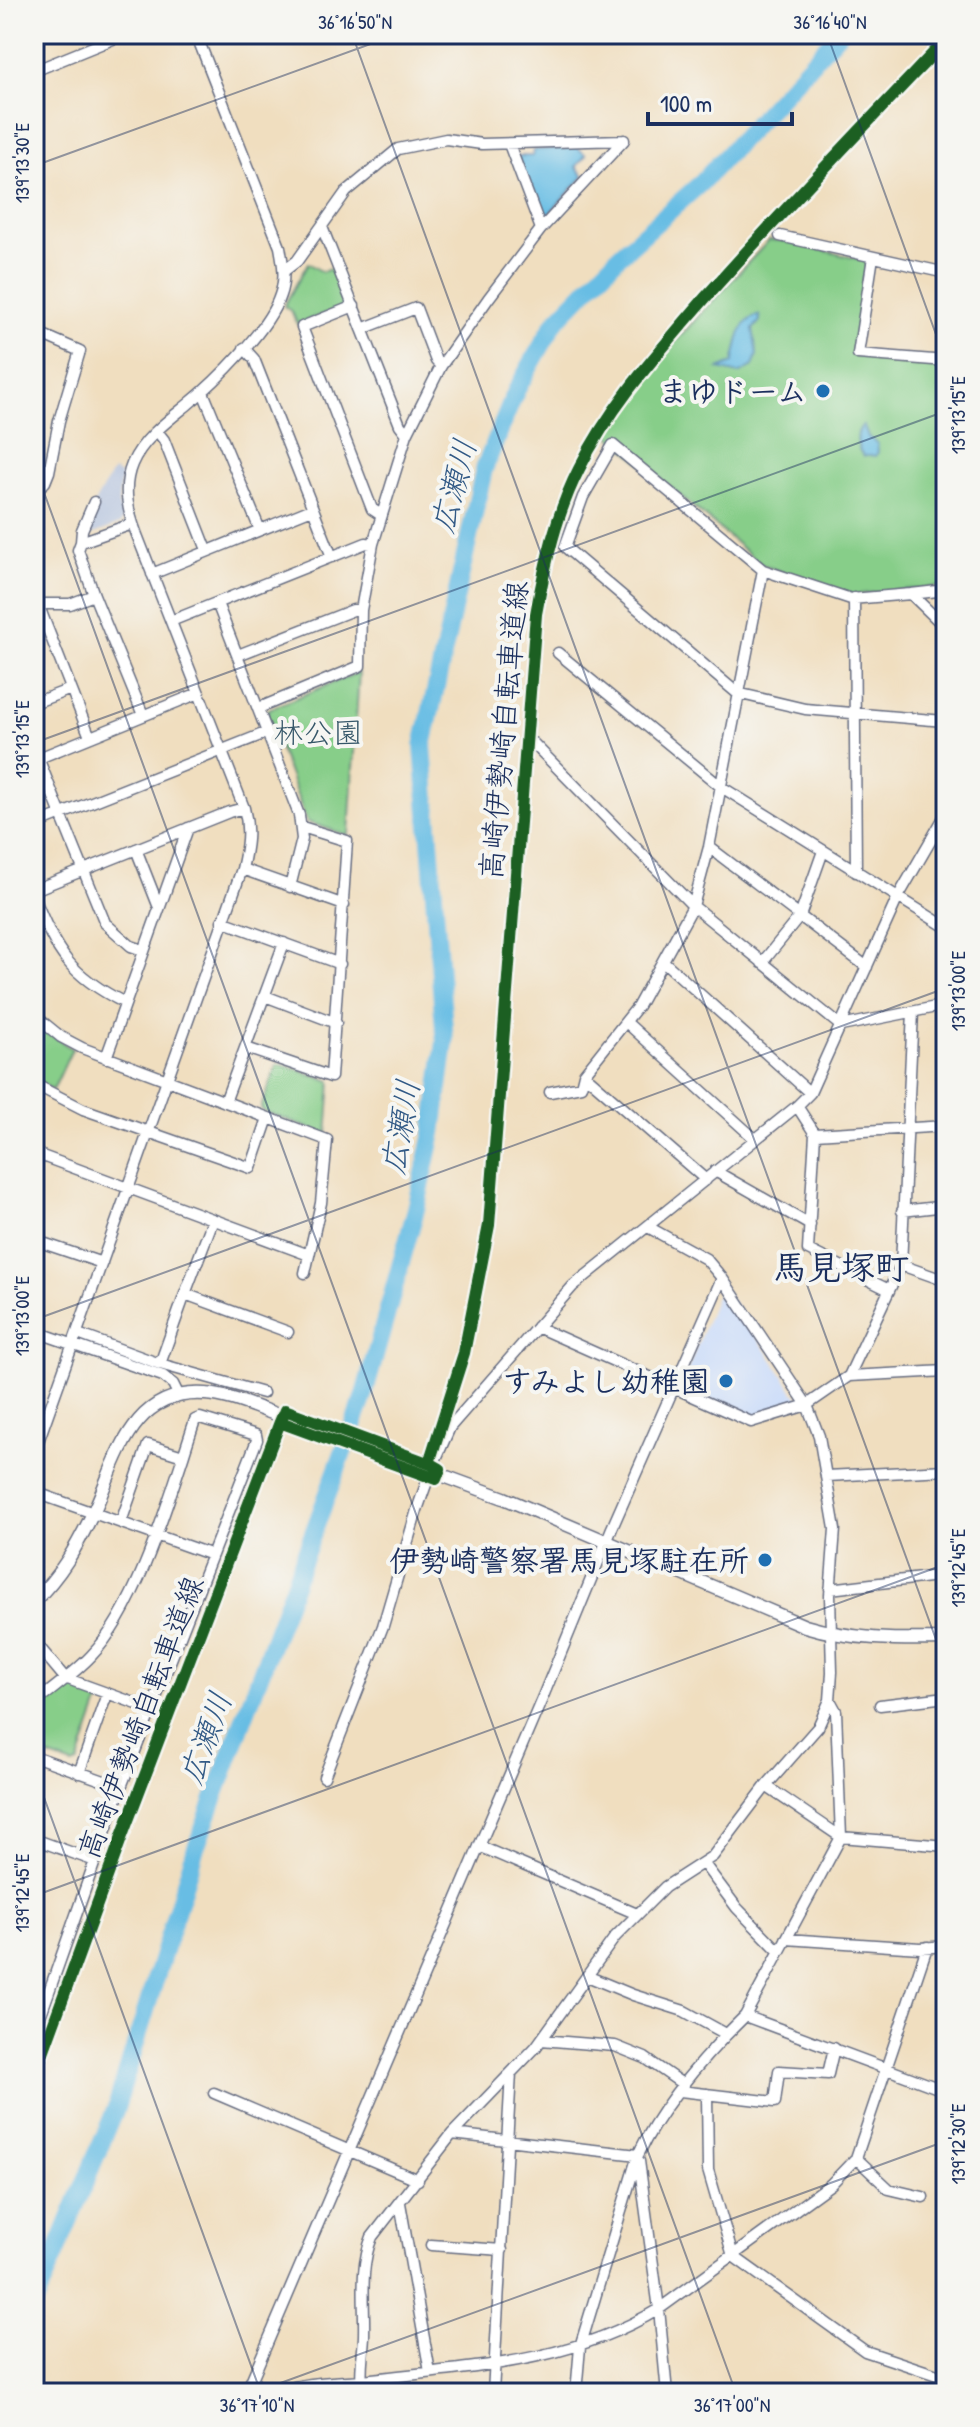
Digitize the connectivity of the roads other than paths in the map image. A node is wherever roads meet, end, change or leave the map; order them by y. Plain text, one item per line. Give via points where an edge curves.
1 (125, 34) edge
2 (196, 34) edge
3 (34, 71) edge
4 (509, 144) junction
5 (322, 227) junction
6 (541, 229) junction
7 (780, 236) dead end
8 (873, 257) junction
9 (284, 271) junction
10 (946, 273) edge
11 (354, 306) junction
12 (362, 329) junction
13 (34, 331) edge
14 (244, 348) junction
15 (946, 361) edge
16 (441, 366) junction
17 (203, 392) junction
18 (157, 431) junction
19 (407, 434) junction
20 (34, 492) edge
21 (94, 502) dead end
22 (312, 509) junction
23 (381, 515) junction
24 (132, 524) junction
25 (260, 530) junction
26 (81, 542) junction
27 (373, 544) junction
28 (207, 550) junction
29 (332, 557) junction
30 (763, 570) junction
31 (152, 574) junction
32 (946, 590) edge
33 (911, 594) junction
34 (94, 595) junction
35 (854, 598) junction
36 (217, 603) junction
37 (361, 610) junction
38 (171, 621) junction
39 (946, 628) edge
40 (558, 653) dead end
41 (238, 655) junction
42 (71, 689) junction
43 (199, 693) junction
44 (737, 693) junction
45 (34, 703) edge
46 (259, 708) junction
47 (854, 714) junction
48 (143, 715) junction
49 (268, 732) junction
50 (946, 735) edge
51 (90, 737) junction
52 (533, 743) dead end
53 (222, 749) junction
54 (36, 759) edge
55 (720, 786) junction
56 (244, 808) junction
57 (61, 814) junction
58 (946, 814) edge
59 (34, 825) edge
60 (302, 827) junction
61 (188, 828) junction
62 (709, 847) junction
63 (136, 849) junction
64 (823, 851) junction
65 (242, 869) junction
66 (84, 870) junction
67 (856, 872) junction
68 (290, 887) junction
69 (34, 890) edge
70 (34, 897) edge
71 (898, 897) junction
72 (158, 905) junction
73 (344, 905) junction
74 (693, 906) junction
75 (800, 916) junction
76 (222, 921) junction
77 (946, 927) edge
78 (284, 943) junction
79 (143, 950) junction
80 (663, 961) junction
81 (762, 963) junction
82 (340, 964) junction
83 (867, 967) junction
84 (265, 996) junction
85 (125, 1003) junction
86 (946, 1005) edge
87 (913, 1012) junction
88 (36, 1021) edge
89 (336, 1023) junction
90 (627, 1023) junction
91 (841, 1026) junction
92 (246, 1048) junction
93 (106, 1058) junction
94 (584, 1074) junction
95 (166, 1081) junction
96 (34, 1084) edge
97 (550, 1092) dead end
98 (810, 1093) junction
99 (225, 1102) junction
100 (797, 1106) junction
101 (268, 1118) junction
102 (946, 1126) edge
103 (907, 1130) junction
104 (148, 1133) junction
105 (815, 1134) junction
106 (755, 1139) junction
107 (34, 1153) edge
108 (715, 1171) junction
109 (706, 1180) junction
110 (128, 1188) junction
111 (946, 1206) edge
112 (902, 1211) junction
113 (213, 1220) junction
114 (810, 1225) junction
115 (648, 1227) junction
116 (34, 1240) edge
117 (309, 1255) junction
118 (102, 1263) junction
119 (901, 1265) junction
120 (305, 1273) dead end
121 (722, 1278) junction
122 (946, 1281) edge
123 (889, 1290) junction
124 (185, 1294) junction
125 (537, 1327) junction
126 (34, 1331) edge
127 (288, 1332) dead end
128 (78, 1334) junction
129 (74, 1346) junction
130 (160, 1364) junction
131 (946, 1371) edge
132 (849, 1376) junction
133 (673, 1386) junction
134 (263, 1393) dead end
135 (179, 1396) junction
136 (807, 1405) junction
137 (34, 1453) edge
138 (183, 1456) junction
139 (426, 1469) junction
140 (946, 1470) edge
141 (827, 1476) junction
142 (34, 1492) edge
143 (94, 1512) junction
144 (121, 1522) junction
145 (155, 1534) junction
146 (606, 1541) junction
147 (212, 1555) junction
148 (946, 1575) edge
149 (830, 1589) junction
150 (34, 1601) edge
151 (831, 1634) junction
152 (946, 1639) edge
153 (34, 1641) edge
154 (65, 1678) junction
155 (107, 1694) junction
156 (946, 1697) edge
157 (830, 1700) junction
158 (34, 1704) edge
159 (880, 1705) dead end
160 (151, 1709) junction
161 (34, 1756) edge
162 (79, 1773) junction
163 (324, 1777) dead end
164 (766, 1786) junction
165 (121, 1787) junction
166 (841, 1837) junction
167 (34, 1839) edge
168 (479, 1846) junction
169 (946, 1846) edge
170 (95, 1861) junction
171 (704, 1864) junction
172 (637, 1914) junction
173 (786, 1939) junction
174 (946, 1946) edge
175 (924, 1948) junction
176 (779, 1951) junction
177 (587, 1976) junction
178 (39, 2006) edge
179 (745, 2016) junction
180 (34, 2034) edge
181 (726, 2034) junction
182 (541, 2040) junction
183 (834, 2048) junction
184 (886, 2069) junction
185 (511, 2073) junction
186 (682, 2088) junction
187 (946, 2091) edge
188 (214, 2093) dead end
189 (707, 2094) junction
190 (452, 2134) junction
191 (508, 2140) junction
192 (350, 2151) junction
193 (638, 2155) junction
194 (856, 2158) junction
195 (418, 2180) junction
196 (923, 2197) dead end
197 (400, 2203) junction
198 (431, 2245) dead end
199 (502, 2250) junction
200 (733, 2256) junction
201 (659, 2309) junction
202 (580, 2347) junction
203 (496, 2364) junction
204 (430, 2372) junction
205 (946, 2377) edge
206 (361, 2380) junction
207 (246, 2393) edge
208 (276, 2393) edge
209 (363, 2393) edge
210 (493, 2393) edge
211 (576, 2393) edge
212 (667, 2393) edge
213 (939, 2393) edge

1 - 3 street
2 - 9 street via 276,234
4 - 5 street via 446,139 398,149 346,192
4 - 6 street
4 - 6 street via 624,140
5 - 9 street
5 - 11 street
6 - 16 street
7 - 8 street
8 - 10 street
8 - 15 street via 858,354
9 - 14 street via 281,295
11 - 12 street
11 - 23 street via 302,327 372,509
12 - 16 street via 416,308
12 - 19 street
13 - 20 street via 80,351 49,472
14 - 17 street
14 - 22 street via 254,359
16 - 19 street
17 - 18 street
17 - 25 street
18 - 24 street via 129,472
18 - 28 street
19 - 23 street
21 - 26 street
22 - 25 street
22 - 29 street
23 - 27 street
24 - 26 street
24 - 31 street
25 - 28 street
26 - 34 street via 78,550
27 - 29 street
27 - 37 street
28 - 31 street
29 - 36 street
30 - 35 street
30 - 44 street
30 - 44 street via 613,445 583,497 565,547
31 - 38 street
32 - 33 street
33 - 35 street
33 - 39 street
34 - 42 street via 70,604 38,604
34 - 48 street
35 - 47 street
36 - 38 street
36 - 41 street
37 - 41 street
37 - 46 street via 360,666
38 - 43 street
40 - 55 street
41 - 46 street
42 - 45 street
42 - 51 street
43 - 48 street
43 - 53 street
44 - 47 street
44 - 55 street
46 - 49 street
47 - 50 street via 944,721
47 - 67 street
48 - 51 street
49 - 53 street
49 - 60 street
51 - 54 street
52 - 74 street
53 - 56 street
53 - 57 street
54 - 57 street
55 - 62 street
55 - 64 street
56 - 61 street
56 - 65 street via 249,824
57 - 59 street
57 - 66 street
58 - 71 street
60 - 68 street
60 - 73 street via 347,841
61 - 63 street
61 - 72 street
62 - 74 street
62 - 75 street
63 - 66 street
63 - 72 street
64 - 67 street
64 - 75 street
65 - 68 street
65 - 76 street
66 - 69 street
66 - 79 street via 105,923
67 - 71 street
68 - 73 street
70 - 85 street via 68,965
71 - 77 street
71 - 83 street
72 - 79 street
73 - 82 street
74 - 80 street
74 - 81 street
75 - 81 street
75 - 83 street
76 - 78 street
76 - 95 street
78 - 82 street
78 - 84 street
79 - 85 street
80 - 90 street
80 - 98 street
81 - 91 street
82 - 89 street
83 - 91 street
84 - 89 street
84 - 92 street
85 - 93 street
86 - 87 street
87 - 91 street
87 - 103 street
88 - 93 street
89 - 92 street via 331,1077
90 - 94 street
90 - 106 street
91 - 98 street
92 - 99 street
93 - 95 street
94 - 97 street via 581,1086
94 - 109 street
95 - 99 street
95 - 104 street
96 - 104 street
98 - 100 street
99 - 101 street
100 - 105 street
100 - 106 street
101 - 104 street via 251,1168
101 - 117 street via 327,1140
102 - 103 street
103 - 105 street
103 - 112 street
104 - 110 street
105 - 114 street
106 - 108 street
107 - 110 street
108 - 109 street
108 - 114 street
109 - 115 street
110 - 113 street
110 - 118 street
111 - 112 street
112 - 119 street
113 - 117 street
113 - 124 street
114 - 123 street via 808,1250
115 - 121 street via 706,1259
115 - 125 street via 573,1286
116 - 118 street
117 - 120 street
118 - 128 street
119 - 122 street
119 - 123 street
121 - 133 street
121 - 136 street
123 - 132 street
124 - 127 street
124 - 130 street
125 - 133 street
125 - 139 street via 450,1427
126 - 129 street
128 - 129 street
128 - 130 street
129 - 135 street via 163,1376
129 - 137 street
130 - 134 street
131 - 132 street
132 - 136 street
133 - 136 street via 751,1422
133 - 146 street
135 - 139 main road via 216,1395
135 - 143 main road via 132,1427
136 - 141 street
138 - 144 street via 148,1445
138 - 145 street
138 - 147 street via 197,1419 257,1437
139 - 146 main road
139 - 163 street via 383,1626
140 - 141 street
141 - 149 street via 835,1529
142 - 143 street
143 - 144 street
143 - 150 main road via 56,1580
144 - 145 street
145 - 147 street
145 - 154 street via 117,1622 91,1657
146 - 151 main road
146 - 168 street
147 - 160 street
148 - 149 street
149 - 151 street
151 - 152 main road
151 - 157 street
153 - 154 street
154 - 155 street
154 - 158 street
155 - 160 street
155 - 162 street
156 - 159 street
157 - 164 street via 818,1727
157 - 166 street via 836,1711
160 - 165 street
161 - 162 street
162 - 165 street
164 - 166 street
164 - 171 street
165 - 170 street
166 - 169 street
166 - 173 street
167 - 170 street
168 - 172 street
168 - 192 street
170 - 178 street
171 - 172 street via 665,1887
171 - 176 street
172 - 177 street
173 - 175 street
173 - 176 street
174 - 175 street
175 - 184 street
176 - 179 street
177 - 181 street via 684,2011
177 - 182 street
178 - 180 street
179 - 181 street
179 - 183 street
181 - 186 street
182 - 185 street
182 - 186 street via 615,2046 645,2058
183 - 184 street
183 - 189 street via 828,2074 779,2071 775,2102
184 - 187 street
184 - 194 street
185 - 190 street
185 - 191 street
186 - 189 street
186 - 193 street
188 - 192 street
189 - 200 street via 708,2170
190 - 191 street
190 - 195 street
191 - 193 street
191 - 199 street
192 - 195 street
192 - 207 street
193 - 201 street
193 - 202 street
194 - 196 street via 889,2189
194 - 200 street via 831,2184
195 - 197 street
197 - 204 street
197 - 206 street via 366,2252
198 - 199 street
199 - 203 street
200 - 201 street
200 - 205 street via 865,2351
201 - 202 street
201 - 212 street
202 - 203 street
202 - 211 street
203 - 204 street
203 - 210 street
204 - 206 street
205 - 213 street
206 - 208 street via 303,2384
206 - 209 street

